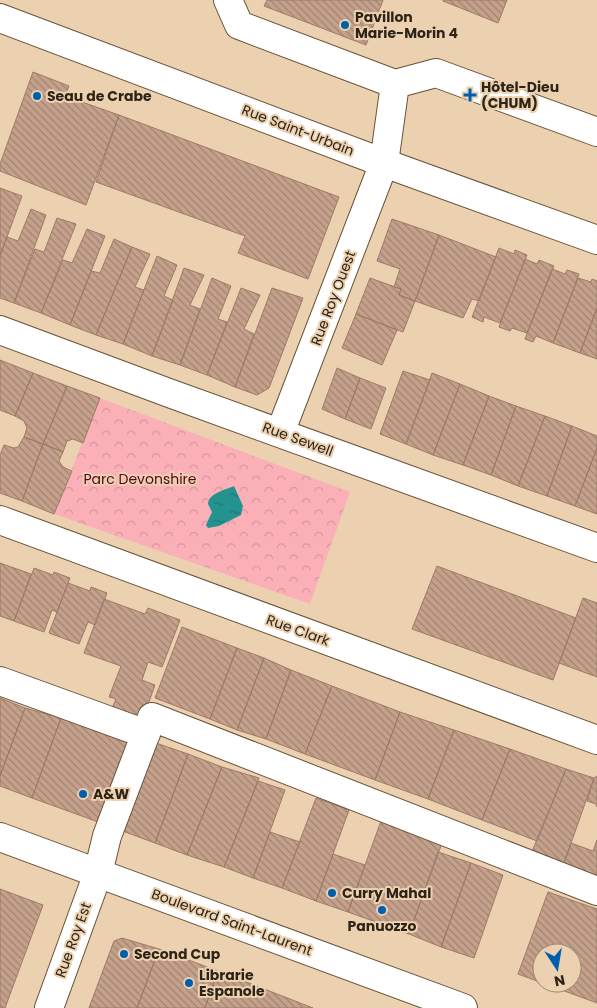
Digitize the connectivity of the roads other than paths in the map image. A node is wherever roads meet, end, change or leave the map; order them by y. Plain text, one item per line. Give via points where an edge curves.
1 (228, 0) edge
2 (4, 18) edge
3 (396, 84) junction
4 (597, 132) edge
5 (384, 163) junction
6 (597, 240) edge
7 (0, 330) edge
8 (280, 433) junction
9 (0, 520) edge
10 (597, 548) edge
11 (0, 681) edge
12 (146, 734) junction
13 (597, 740) edge
14 (0, 837) edge
15 (98, 873) junction
16 (597, 891) edge
17 (49, 1008) edge
18 (463, 1008) edge

1 - 3 street via 239,26
2 - 5 street, Rue Saint-Urbain
3 - 4 street via 436,74
3 - 5 street, Rue Roy Ouest
5 - 6 street, Rue Saint-Urbain
5 - 8 street, Rue Roy Ouest
7 - 8 street, Rue Sewell
8 - 10 street, Rue Sewell
9 - 13 street, Rue Clark
11 - 12 street
12 - 15 street, Rue Roy Est via 106,836
12 - 16 street, Rue Roy Est via 152,717
14 - 15 street, Boulevard Saint-Laurent
15 - 17 street, Rue Roy Est
15 - 18 street, Boulevard Saint-Laurent

